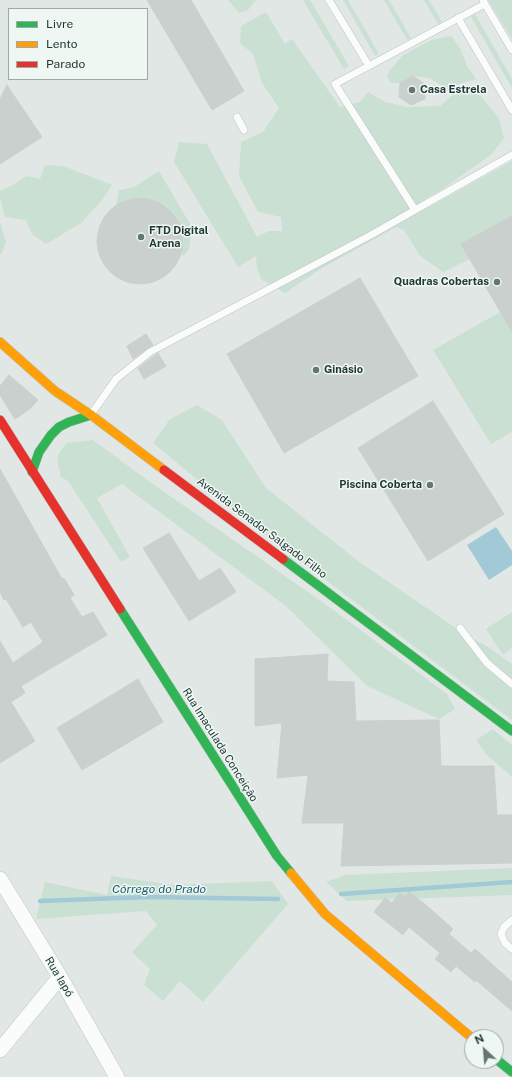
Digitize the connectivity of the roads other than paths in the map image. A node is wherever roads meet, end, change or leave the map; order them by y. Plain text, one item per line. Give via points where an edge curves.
1 (329, 0) edge
2 (484, 2) edge
3 (458, 18) junction
4 (512, 50) edge
5 (369, 66) junction
6 (512, 110) edge
7 (237, 117) dead end
8 (244, 130) dead end
9 (512, 155) edge
10 (415, 210) junction
11 (0, 342) edge
12 (91, 415) junction
13 (0, 420) edge
14 (32, 472) junction
15 (460, 628) dead end
16 (512, 684) edge
17 (512, 731) edge
18 (0, 879) edge
19 (512, 920) edge
20 (512, 949) edge
21 (60, 977) junction
22 (464, 1031) edge
23 (0, 1050) edge
24 (504, 1066) edge
25 (512, 1072) edge
26 (117, 1077) edge

1 - 5 lane
2 - 3 lane
2 - 4 lane
3 - 5 lane
3 - 6 lane
5 - 10 lane via 335,84
7 - 8 lane
9 - 10 lane
10 - 12 lane via 150,352 116,379
11 - 12 main road, Avenida Senador Salgado Filho via 45,383
12 - 14 main road via 69,422 51,435 39,452
12 - 17 main road, Avenida Senador Salgado Filho
13 - 14 main road, Rua Imaculada Conceição
14 - 22 main road, Rua Imaculada Conceição via 277,856 325,914
15 - 16 lane via 487,663
18 - 21 street, Rua Iapó
19 - 20 lane via 501,934 505,943
21 - 23 street
21 - 26 street, Rua Iapó
24 - 25 main road

